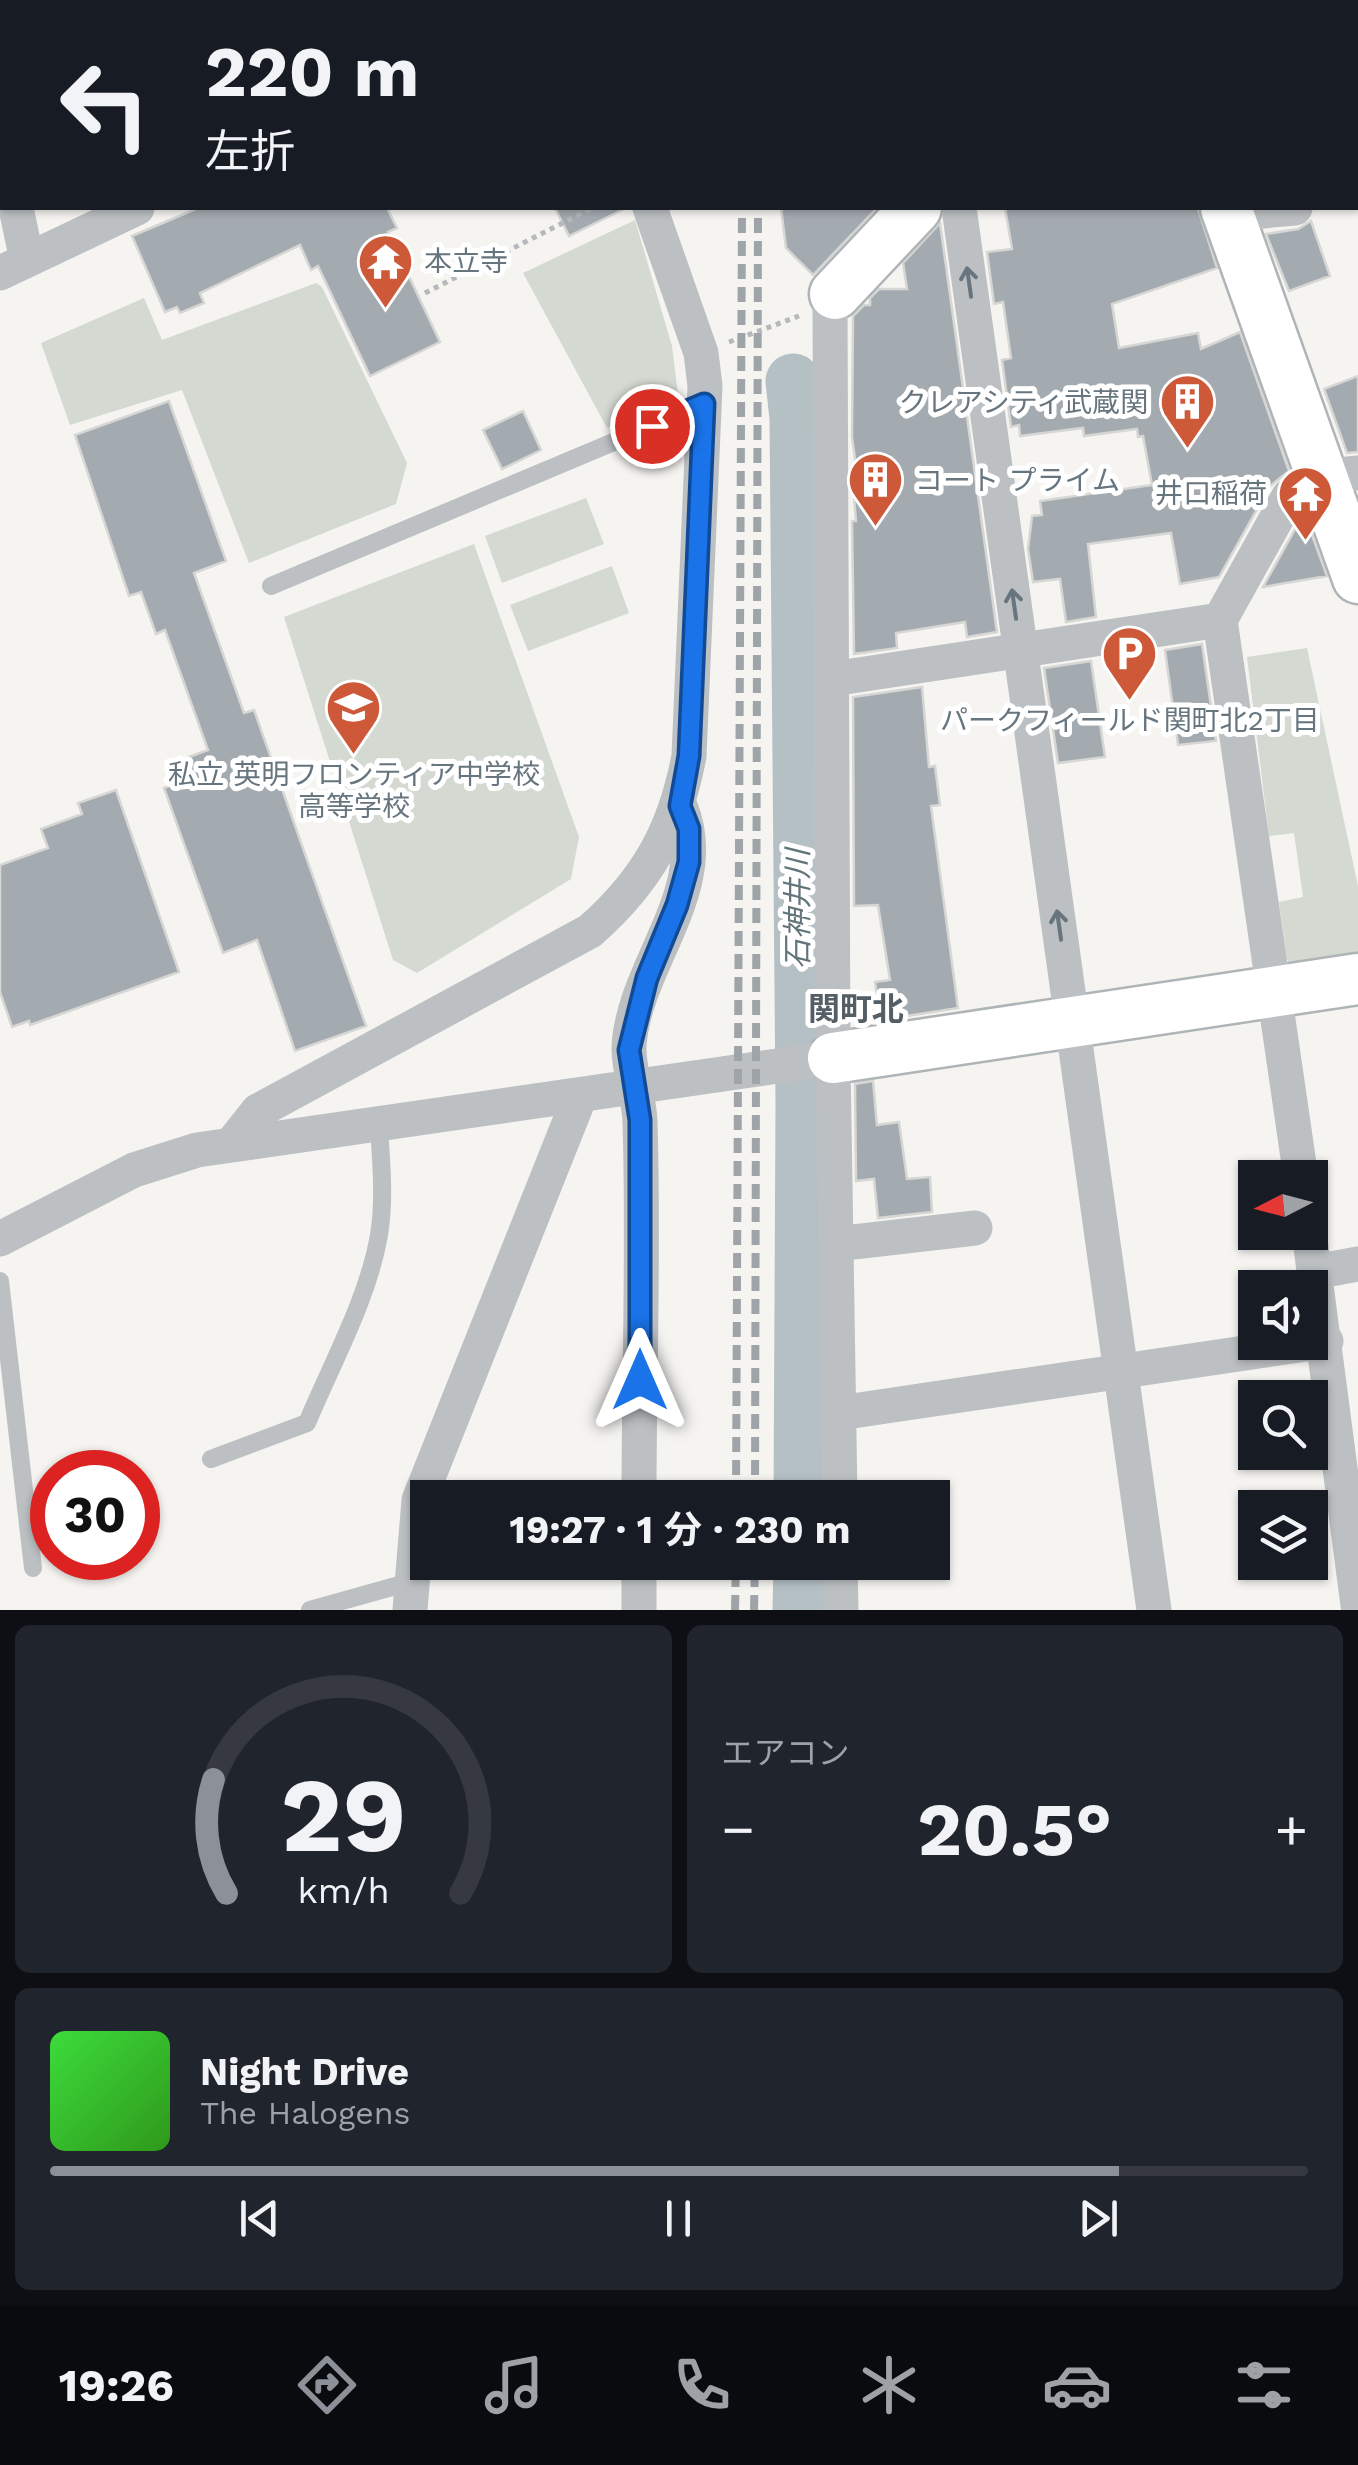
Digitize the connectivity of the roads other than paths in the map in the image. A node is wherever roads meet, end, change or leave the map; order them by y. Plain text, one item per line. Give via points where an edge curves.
1 (16, 210) edge
2 (133, 210) edge
3 (651, 210) edge
4 (914, 210) edge
5 (959, 210) edge
6 (1228, 211) edge
7 (14, 266) edge
8 (833, 300) joint
9 (704, 404) junction
10 (1339, 474) edge
11 (1358, 578) edge
12 (271, 586) dead end
13 (1220, 620) junction
14 (1020, 652) junction
15 (832, 679) junction
16 (680, 806) junction
17 (1358, 979) edge
18 (1273, 992) junction
19 (1072, 1022) junction
20 (828, 1059) junction
21 (637, 1088) junction
22 (580, 1096) junction
23 (378, 1126) junction
24 (231, 1145) junction
25 (1298, 1160) edge
26 (976, 1228) dead end
27 (0, 1239) edge
28 (836, 1244) junction
29 (1358, 1264) edge
30 (1326, 1270) edge
31 (0, 1281) edge
32 (1238, 1355) edge
33 (1328, 1358) edge
34 (1120, 1373) junction
35 (839, 1413) junction
36 (211, 1459) dead end
37 (640, 1480) edge
38 (840, 1480) edge
39 (30, 1542) edge
40 (639, 1580) edge
41 (840, 1580) edge
42 (410, 1596) edge
43 (1358, 1605) edge
44 (310, 1610) edge
45 (639, 1610) edge
46 (840, 1610) edge
47 (1154, 1610) edge

1 - 7 street
2 - 7 street
3 - 9 street via 701,353
4 - 8 street
14 -> 5 street
6 - 10 street
8 - 15 street
9 - 12 lane
9 - 16 street via 689,756
10 - 11 street
10 - 13 street via 1289,496
13 - 14 street
13 - 18 street
14 - 15 street
19 -> 14 street
15 - 20 street
16 - 21 street via 689,829 689,862 633,1026 629,1050
16 - 24 street via 632,890 590,931 258,1112
17 - 18 street
18 - 19 street
18 - 25 street
19 - 20 street
19 - 34 street
20 - 21 street
20 - 28 street
21 - 22 street
21 - 37 street
22 - 23 street
22 - 42 street via 419,1500
23 - 24 street
23 - 36 lane via 382,1198 374,1254 307,1423
24 - 27 street via 134,1170
26 - 28 street
28 - 35 street
29 - 30 street
31 - 39 lane
32 - 34 street
33 - 43 street
34 - 35 street
34 - 47 street
35 - 38 street
40 - 45 street
41 - 46 street
42 - 44 lane

